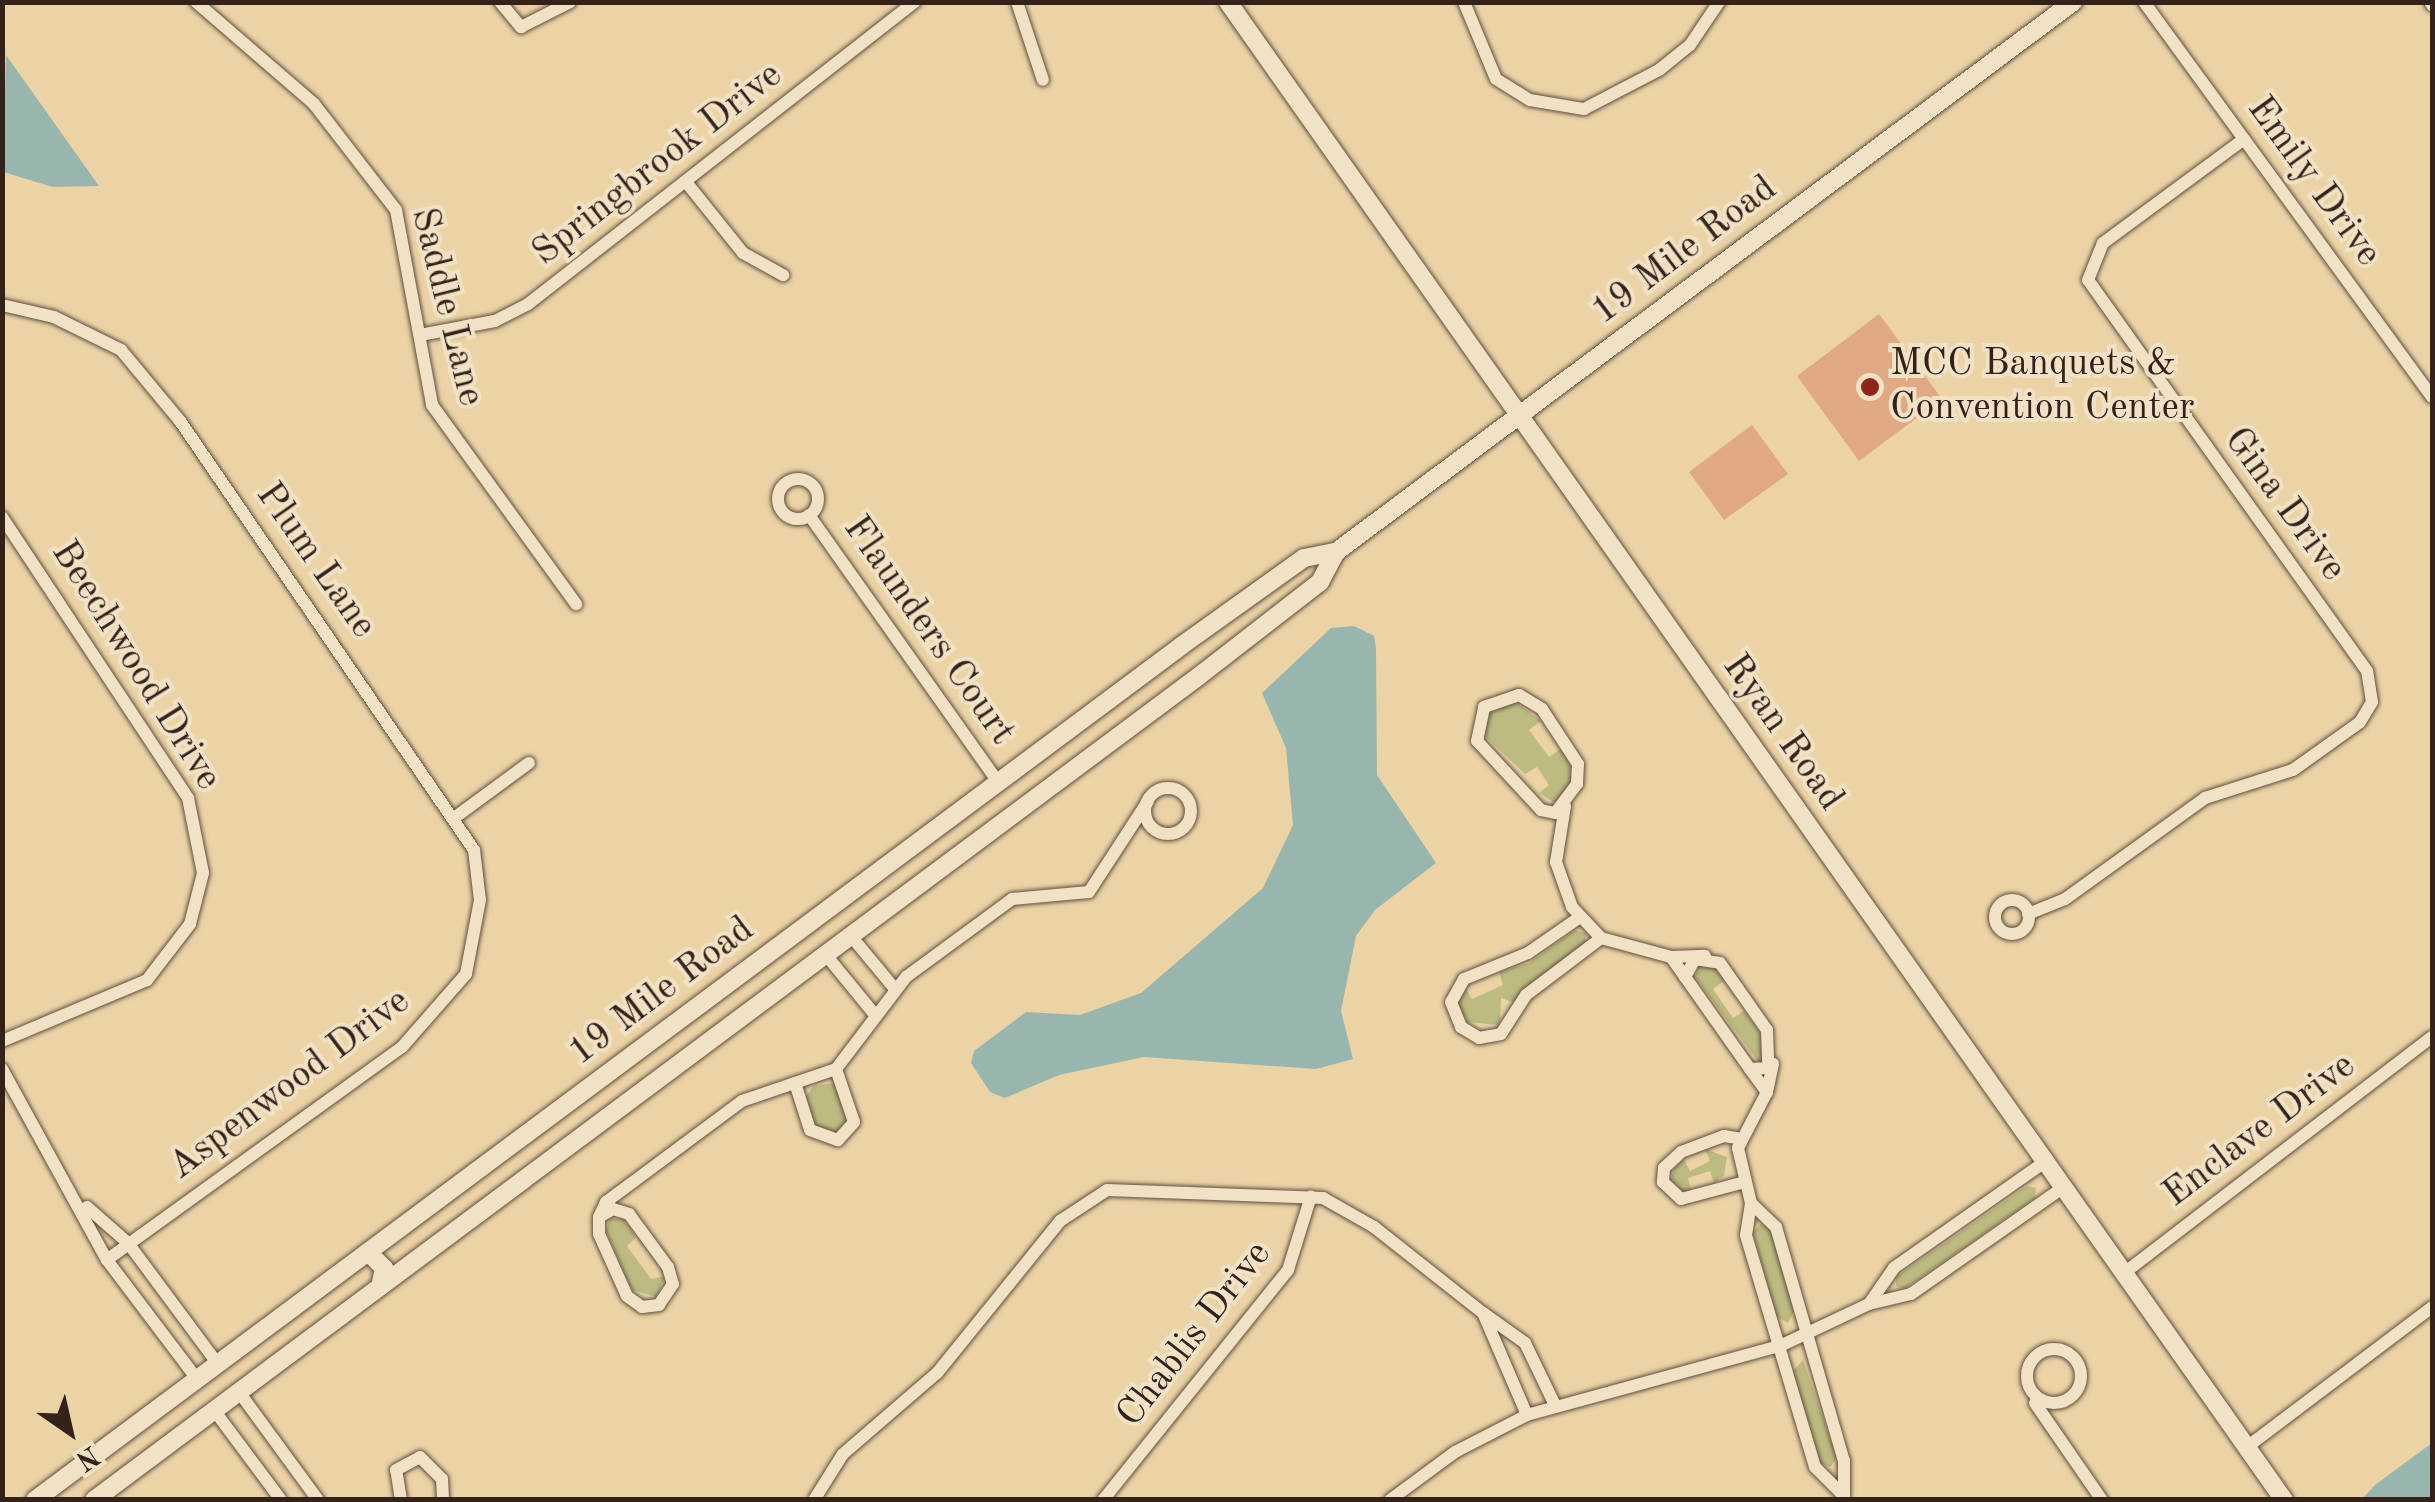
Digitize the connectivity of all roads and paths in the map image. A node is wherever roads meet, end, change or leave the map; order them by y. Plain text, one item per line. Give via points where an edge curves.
1 (196, 2) edge
2 (500, 2) edge
3 (570, 2) edge
4 (915, 2) edge
5 (1017, 2) edge
6 (1228, 2) edge
7 (1464, 2) edge
8 (1719, 2) edge
9 (2073, 2) edge
10 (2144, 2) edge
11 (1043, 80) dead end
12 (2244, 140) junction
13 (686, 182) junction
14 (783, 275) dead end
15 (2, 305) edge
16 (420, 335) junction
17 (2432, 397) edge
18 (1518, 417) junction
19 (809, 515) dead end
20 (2, 516) edge
21 (1336, 552) junction
22 (1269, 584) junction
23 (576, 604) dead end
24 (1281, 614) junction
25 (1052, 742) junction
26 (529, 763) dead end
27 (1060, 780) junction
28 (998, 782) junction
29 (1148, 800) junction
30 (1566, 806) junction
31 (1541, 810) junction
32 (454, 818) junction
33 (1153, 828) junction
34 (1556, 832) junction
35 (1131, 834) junction
36 (2028, 914) dead end
37 (1580, 917) junction
38 (808, 923) junction
39 (478, 932) joint
40 (851, 936) junction
41 (1602, 938) junction
42 (1705, 956) junction
43 (822, 958) junction
44 (1671, 958) junction
45 (1685, 977) junction
46 (895, 989) junction
47 (876, 1016) junction
48 (2432, 1037) edge
49 (2, 1040) edge
50 (1774, 1060) junction
51 (2, 1069) edge
52 (836, 1069) junction
53 (1750, 1069) junction
54 (796, 1083) junction
55 (1767, 1092) junction
56 (1742, 1140) junction
57 (2046, 1162) junction
58 (1741, 1183) junction
59 (2064, 1187) junction
60 (616, 1195) junction
61 (1311, 1196) junction
62 (81, 1202) junction
63 (1751, 1203) junction
64 (630, 1214) junction
65 (599, 1217) junction
66 (128, 1244) junction
67 (368, 1252) junction
68 (106, 1260) junction
69 (2124, 1273) junction
70 (380, 1287) junction
71 (1870, 1304) junction
72 (2432, 1307) edge
73 (1482, 1313) junction
74 (1808, 1336) junction
75 (1780, 1346) junction
76 (218, 1364) junction
77 (197, 1379) junction
78 (239, 1392) junction
79 (2031, 1397) junction
80 (2060, 1398) junction
81 (1555, 1404) junction
82 (214, 1410) junction
83 (1527, 1415) junction
84 (142, 1420) junction
85 (2049, 1424) junction
86 (2246, 1447) junction
87 (152, 1456) junction
88 (398, 1497) edge
89 (1845, 1498) edge
90 (36, 1500) edge
91 (94, 1500) edge
92 (281, 1500) edge
93 (318, 1500) edge
94 (443, 1500) edge
95 (814, 1500) edge
96 (1103, 1500) edge
97 (1390, 1500) edge
98 (2102, 1500) edge
99 (2284, 1500) edge

1 - 16 street, Saddle Lane via 314,104 396,210
2 - 3 street via 521,27
4 - 13 street, Springbrook Drive
5 - 11 street
6 - 18 main road, Ryan Road
7 - 8 street via 1496,79 1553,108 1600,106 1659,70 1690,45
9 - 18 main road, 19 Mile Road
10 - 12 street, Emily Drive
12 - 17 street, Emily Drive
12 - 36 street, Gina Drive via 2102,243 2088,280 2368,672 2372,702 2360,722 2293,770 2205,798 2066,899
13 - 14 street via 743,253
13 - 16 street, Springbrook Drive via 528,304 495,321
15 - 32 street, Plum Lane via 54,318 121,350 180,421
16 - 23 street, Saddle Lane via 441,422
18 - 21 main road, 19 Mile Road
18 - 57 main road, Ryan Road
19 - 28 street, Flaunders Court
20 - 49 street, Beechwood Drive via 188,798 203,873 190,924 146,980
21 - 22 main road, 19 Mile Road via 1304,558
21 - 24 main road, 19 Mile Road via 1320,582
22 - 24 main road via 1283,595
22 - 25 main road, 19 Mile Road
24 - 27 main road, 19 Mile Road
25 - 27 main road via 1067,760
25 - 28 main road, 19 Mile Road
26 - 32 street
27 - 40 main road, 19 Mile Road
28 - 38 main road, 19 Mile Road
29 - 33 street
29 - 33 street via 1173,788 1191,810 1174,833
29 - 35 street
30 - 31 street
30 - 31 street via 1579,774 1574,755 1535,702 1500,696 1478,715 1477,741
30 - 34 street
31 - 34 street
32 - 39 street, Plum Lane via 474,850
33 - 35 street
34 - 37 street via 1560,880
35 - 46 street via 1090,892 1022,894
37 - 41 street
37 - 41 street via 1528,954 1464,979 1452,1002 1461,1027 1479,1038 1501,1034 1526,995
38 - 43 main road via 802,942
38 - 67 main road, 19 Mile Road
39 - 66 street, Aspenwood Drive via 466,974 402,1047
40 - 43 main road, 19 Mile Road
40 - 46 street
41 - 44 street
42 - 44 street
42 - 45 street
42 - 50 street via 1720,963 1767,1030
43 - 47 street
43 - 70 main road, 19 Mile Road
44 - 45 street
45 - 53 street
46 - 47 street
47 - 52 street
48 - 69 street, Enclave Drive
50 - 53 street via 1765,1071
50 - 55 street
51 - 62 street
52 - 54 street
52 - 54 street via 854,1122 838,1140 810,1130
53 - 55 street
54 - 60 street via 742,1101
55 - 56 street
56 - 58 street
56 - 58 street via 1714,1138 1682,1152 1663,1182 1680,1198
57 - 59 main road, Ryan Road
57 - 71 street via 1894,1268
58 - 63 street
59 - 69 main road, Ryan Road
59 - 71 street via 1911,1294
60 - 64 street
60 - 65 street
61 - 73 street via 1374,1228
61 - 95 street via 1137,1186 1083,1202 937,1373 843,1454
61 - 96 street, Chablis Drive via 1288,1270
62 - 66 street
62 - 68 street
63 - 74 street via 1776,1226
63 - 75 street via 1746,1235
64 - 65 street via 612,1209
64 - 65 street via 672,1276 659,1306 642,1307 626,1296
66 - 68 street, Aspenwood Drive
66 - 76 street
67 - 70 main road via 384,1268
67 - 76 main road, 19 Mile Road
68 - 77 street
69 - 86 main road, Ryan Road
70 - 78 main road, 19 Mile Road
71 - 74 street
72 - 86 street
73 - 81 street via 1525,1343
73 - 83 street
74 - 75 street
74 - 89 street via 1844,1461
75 - 81 street
75 - 89 street via 1815,1467
76 - 77 main road, 19 Mile Road
77 - 84 main road, 19 Mile Road
78 - 82 main road, 19 Mile Road
78 - 93 street
79 - 80 street via 2043,1405
79 - 80 street via 2028,1371 2067,1350 2084,1374
79 - 85 street
80 - 85 street
81 - 83 street
82 - 87 main road, 19 Mile Road
82 - 92 street
83 - 97 street via 1454,1452
84 - 87 main road via 136,1441
84 - 90 main road, 19 Mile Road
85 - 98 street
86 - 99 main road, Ryan Road
87 - 91 main road, 19 Mile Road
88 - 94 street via 400,1464 420,1457 442,1479

